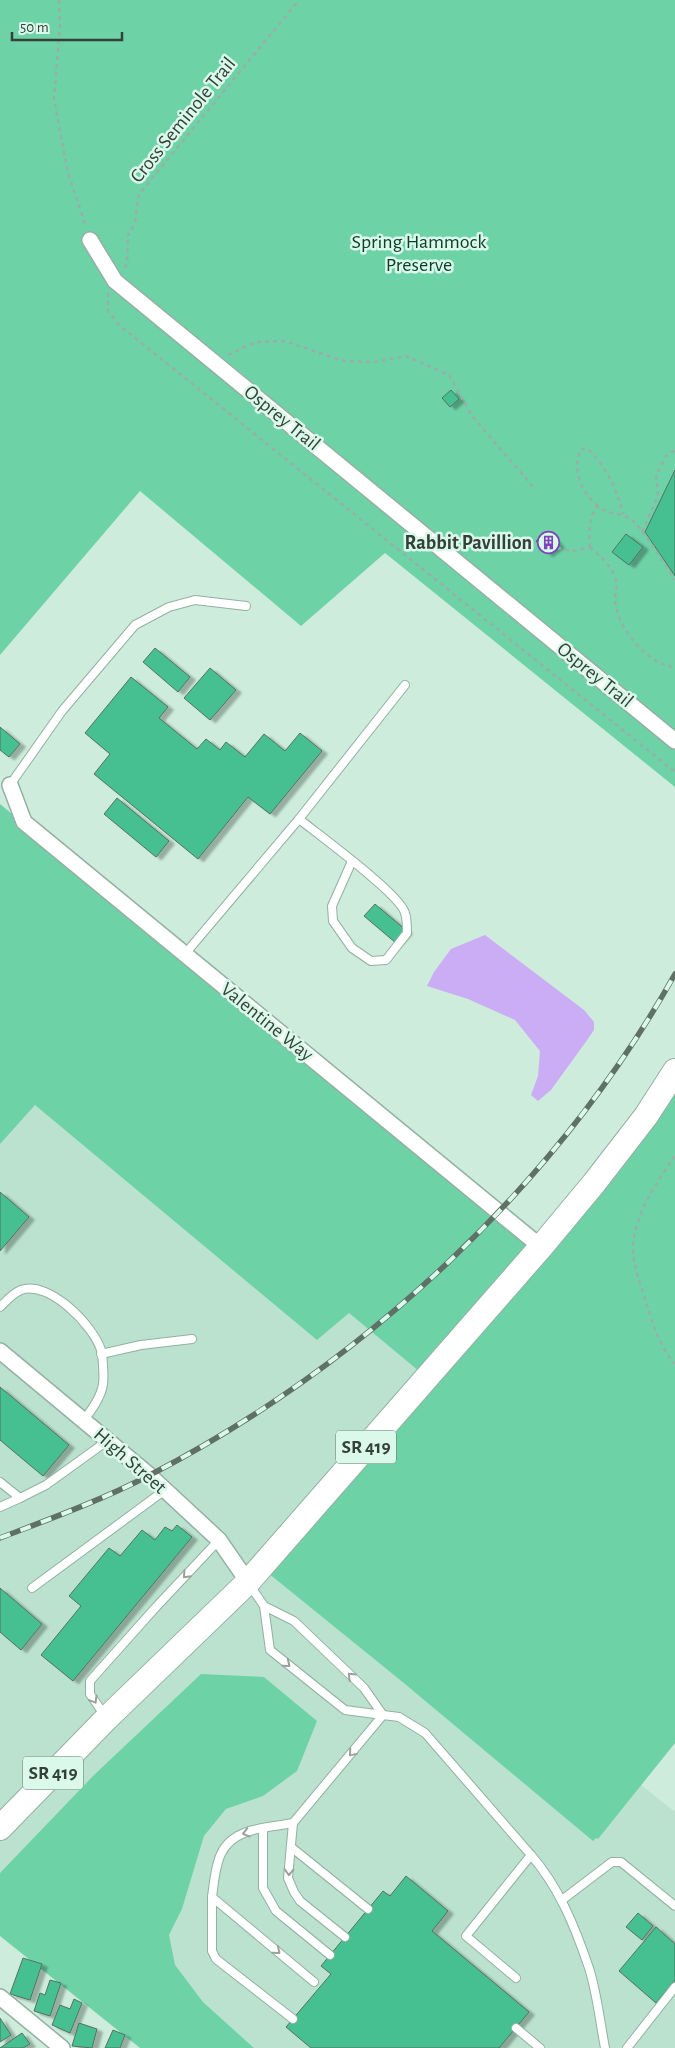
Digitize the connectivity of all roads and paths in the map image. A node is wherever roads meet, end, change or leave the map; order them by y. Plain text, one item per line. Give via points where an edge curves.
1 (59, 0) edge
2 (299, 0) edge
3 (90, 240) joint
4 (122, 272) dead end
5 (111, 289) dead end
6 (209, 358) junction
7 (675, 450) edge
8 (535, 489) dead end
9 (598, 506) junction
10 (623, 514) junction
11 (642, 532) junction
12 (590, 547) junction
13 (557, 548) dead end
14 (675, 580) edge
15 (246, 606) dead end
16 (675, 667) edge
17 (405, 685) dead end
18 (675, 741) edge
19 (675, 772) edge
20 (10, 785) joint
21 (299, 819) junction
22 (352, 861) junction
23 (185, 954) junction
24 (675, 1071) edge
25 (675, 1156) edge
26 (541, 1247) junction
27 (0, 1307) edge
28 (192, 1339) dead end
29 (0, 1351) edge
30 (101, 1354) junction
31 (675, 1364) edge
32 (83, 1421) junction
33 (107, 1441) junction
34 (0, 1482) edge
35 (165, 1490) junction
36 (20, 1498) junction
37 (0, 1507) edge
38 (220, 1540) junction
39 (248, 1582) junction
40 (32, 1588) dead end
41 (264, 1606) junction
42 (383, 1714) junction
43 (106, 1718) junction
44 (294, 1823) junction
45 (0, 1828) edge
46 (264, 1829) junction
47 (291, 1847) junction
48 (530, 1855) junction
49 (212, 1897) junction
50 (562, 1900) junction
51 (675, 1906) edge
52 (368, 1909) dead end
53 (345, 1937) dead end
54 (330, 1955) dead end
55 (516, 1978) dead end
56 (314, 1982) dead end
57 (675, 1987) edge
58 (0, 1997) edge
59 (293, 2019) dead end
60 (516, 2028) dead end
61 (62, 2048) edge
62 (540, 2048) edge
63 (605, 2048) edge
64 (627, 2048) edge

1 - 3 path via 60,34 54,99 68,173
2 - 4 path, Cross Seminole Trail via 139,194 135,223 128,236 127,263
3 - 6 street, Osprey Trail via 115,281
5 - 19 path via 108,311 119,325
6 - 8 path via 226,356 255,342 284,341 344,361 373,362 406,356 449,375 472,416
6 - 18 street, Osprey Trail
7 - 11 path via 666,456 656,475 658,496
9 - 10 path via 603,511
9 - 10 path via 589,500 576,468 582,449 587,448 600,461 617,489
9 - 12 path via 589,530
10 - 11 path
11 - 14 path
12 - 13 path via 573,551
12 - 16 path via 606,561 614,576 618,588 615,598 618,615 632,638 649,657
15 - 20 lane via 195,600 169,607 135,625 62,711
17 - 21 lane
20 - 23 street, Valentine Way via 24,822
21 - 22 lane
21 - 23 lane
22 - 22 lane via 396,898 405,912 407,932 386,960 371,961 352,948 333,921 332,906
23 - 26 street, Valentine Way
24 - 26 main road, SR 419 via 646,1116
25 - 31 path via 649,1198 633,1246 653,1326
26 - 39 main road, SR 419
27 - 30 lane via 21,1290 34,1288 60,1299 84,1322
28 - 30 lane
29 - 32 street, High Street
30 - 32 lane via 103,1384 94,1408
32 - 33 street, High Street
33 - 35 street, High Street
33 - 36 lane via 46,1485
34 - 36 lane
35 - 38 street, High Street
35 - 40 lane
36 - 37 lane
38 - 39 street, High Street
38 -> 43 lane via 90,1681 90,1694
39 - 41 lane
39 - 43 main road, SR 419
42 -> 41 lane via 364,1688 294,1621
41 -> 42 lane via 270,1650 345,1710
42 -> 44 lane
42 - 48 lane via 399,1717 424,1733
43 - 45 main road, SR 419
44 - 46 lane
44 - 47 lane
46 -> 49 lane via 241,1833 229,1841 220,1855
46 - 54 lane via 263,1888 270,1903
47 - 52 lane
47 -> 53 lane via 288,1878 294,1892 300,1901
48 - 50 lane
48 - 55 lane via 466,1936
49 -> 56 lane
49 - 59 lane via 212,1951 216,1959
50 - 51 lane via 612,1862 621,1862
50 - 63 lane via 589,1969
57 - 64 lane
58 - 61 street
60 - 62 lane

